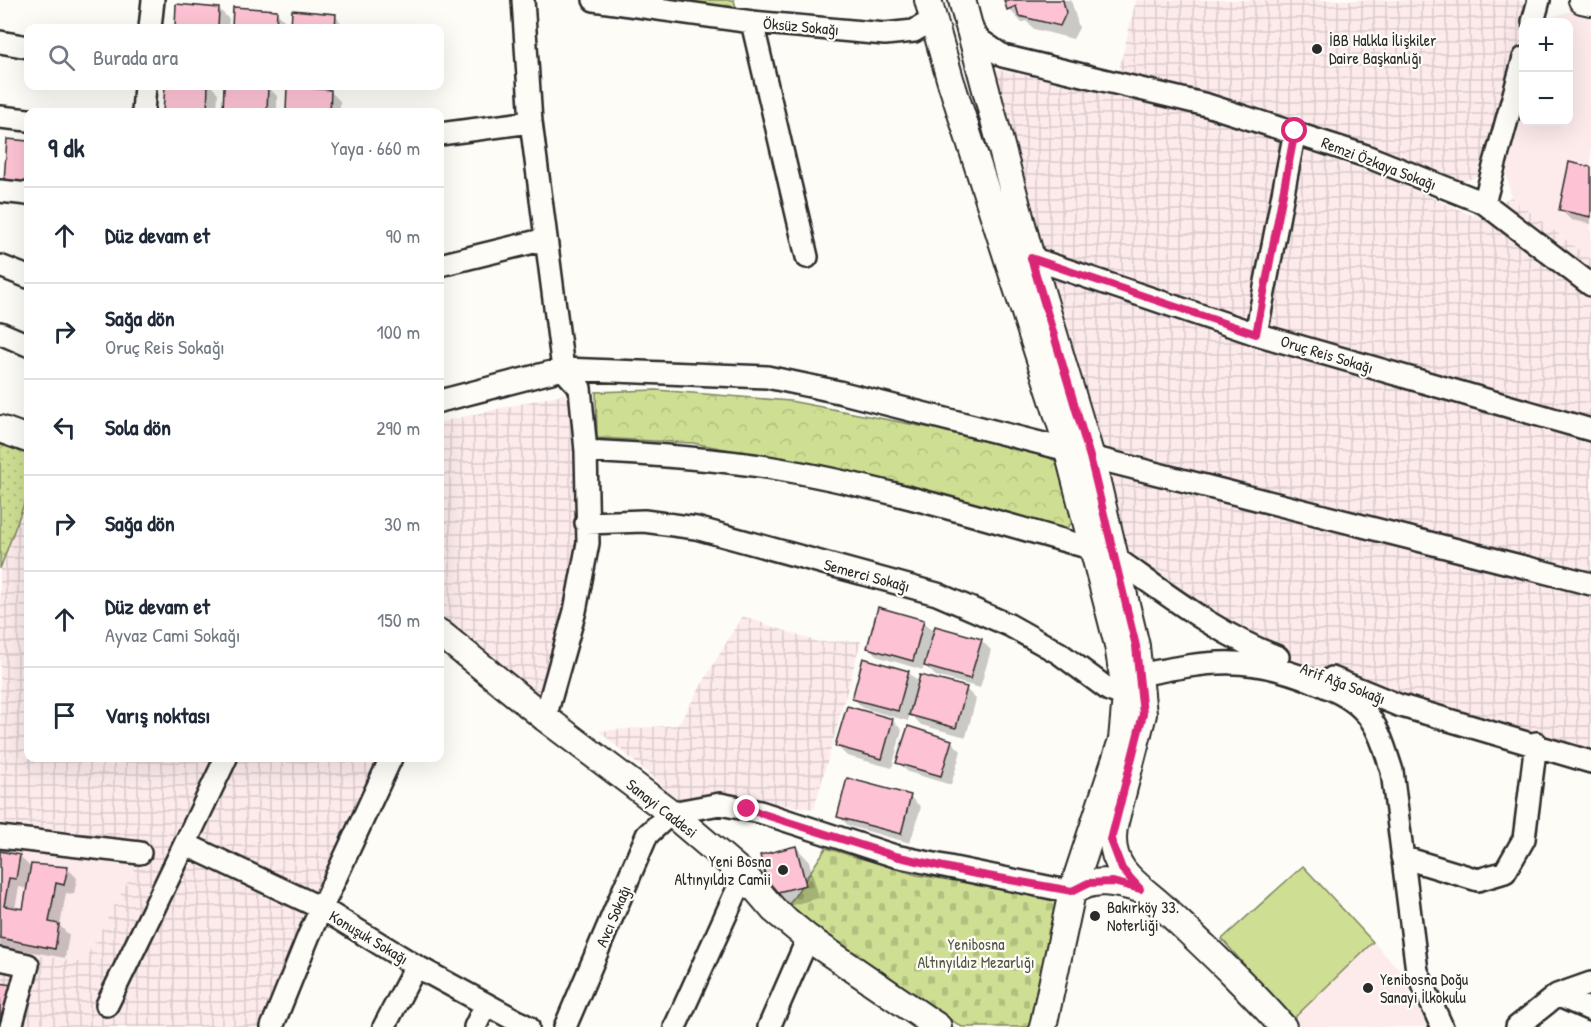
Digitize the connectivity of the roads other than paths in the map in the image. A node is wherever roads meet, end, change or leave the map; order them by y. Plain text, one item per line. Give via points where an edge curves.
1 (153, 0) edge
2 (524, 0) edge
3 (594, 0) edge
4 (962, 0) edge
5 (1539, 0) edge
6 (1582, 0) edge
7 (1591, 2) edge
8 (931, 10) edge
9 (1534, 18) edge
10 (752, 22) junction
11 (150, 24) edge
12 (969, 27) junction
13 (0, 42) edge
14 (24, 46) edge
15 (1003, 56) junction
16 (981, 68) junction
17 (1520, 72) edge
18 (146, 90) edge
19 (143, 108) edge
20 (0, 117) edge
21 (24, 120) edge
22 (531, 122) junction
23 (1295, 131) junction
24 (444, 133) edge
25 (0, 191) edge
26 (24, 194) edge
27 (1484, 203) junction
28 (546, 239) junction
29 (807, 257) dead end
30 (1031, 258) junction
31 (444, 264) edge
32 (0, 266) edge
33 (24, 275) edge
34 (1591, 285) edge
35 (0, 333) edge
36 (1256, 334) junction
37 (24, 343) edge
38 (563, 369) junction
39 (444, 401) edge
40 (0, 429) edge
41 (1591, 430) edge
42 (24, 438) edge
43 (586, 451) junction
44 (1079, 453) junction
45 (586, 523) junction
46 (1105, 554) junction
47 (1591, 584) edge
48 (444, 643) edge
49 (1132, 685) junction
50 (545, 718) junction
51 (1536, 743) junction
52 (224, 762) edge
53 (389, 762) edge
54 (1591, 762) edge
55 (671, 813) junction
56 (0, 837) edge
57 (185, 844) junction
58 (140, 853) dead end
59 (1402, 857) junction
60 (744, 875) junction
61 (1140, 889) junction
62 (1072, 891) junction
63 (321, 908) junction
64 (808, 938) junction
65 (0, 959) edge
66 (416, 966) junction
67 (1591, 983) edge
68 (1557, 995) junction
69 (486, 1004) junction
70 (106, 1005) dead end
71 (1591, 1010) edge
72 (11, 1027) edge
73 (272, 1027) edge
74 (384, 1027) edge
75 (475, 1027) edge
76 (528, 1027) edge
77 (565, 1027) edge
78 (675, 1027) edge
79 (769, 1027) edge
80 (938, 1027) edge
81 (1043, 1027) edge
82 (1283, 1027) edge
83 (1442, 1027) edge
84 (1517, 1027) edge

1 - 11 street
2 - 22 street
3 - 10 street, Öksüz Sokağı
4 - 12 main road
5 - 9 street
6 - 7 main road
8 - 10 street, Öksüz Sokağı via 914,31 885,34
8 - 44 main road via 950,78
10 - 29 street
12 - 15 street
12 - 16 main road
13 - 14 street
15 - 16 street
15 - 23 street, Remzi Özkaya Sokağı via 1208,105
16 - 30 main road
17 - 27 street
18 - 19 street
20 - 21 street
22 - 24 street
22 - 28 street
23 - 27 street, Remzi Özkaya Sokağı
23 - 36 street
25 - 26 street
27 - 34 street, Remzi Özkaya Sokağı
28 - 31 street
28 - 38 street
30 - 36 street, Oruç Reis Sokağı
30 - 44 main road
32 - 33 street
35 - 37 street
36 - 41 street, Oruç Reis Sokağı
38 - 39 street
38 - 43 street via 580,388
38 - 44 street via 767,377
40 - 42 main road
43 - 45 street
43 - 46 street, Arif Ağa Sokağı via 673,455 768,467 908,497
44 - 46 main road
44 - 47 street
45 - 49 street, Semerci Sokağı via 644,521 696,528 937,594 1009,625 1059,653 1109,690
45 - 50 street via 588,543 575,611
46 - 49 main road via 1118,645
46 - 51 street, Arif Ağa Sokağı via 1250,647 1398,705
48 - 50 main road, Sanayi Caddesi
49 - 59 street via 1228,662 1255,663 1340,692 1364,710 1382,740 1392,771
49 - 61 main road via 1143,714 1111,840 1122,869
49 - 62 main road via 1122,740
50 - 55 main road, Sanayi Caddesi
51 - 54 street, Arif Ağa Sokağı
51 - 59 street via 1524,839 1505,872 1478,880
52 - 57 street
53 - 63 street
55 - 60 main road, Sanayi Caddesi
55 - 62 street via 720,804 760,812 895,856
55 - 77 street, Avcı Sokağı via 648,835
56 - 58 street
57 - 63 street, Konuşuk Sokağı
57 - 70 street
59 - 83 street via 1417,970
60 - 64 main road, Sanayi Caddesi via 774,910
60 - 78 street
61 - 62 main road via 1113,882 1088,883
61 - 82 main road
62 - 81 main road
63 - 66 street, Konuşuk Sokağı
63 - 73 street
64 - 79 street
64 - 80 main road, Sanayi Caddesi
65 - 72 street via 28,965
66 - 69 street, Konuşuk Sokağı
66 - 74 street
67 - 68 street
68 - 71 street
68 - 84 street
69 - 75 street
69 - 76 street, Konuşuk Sokağı

